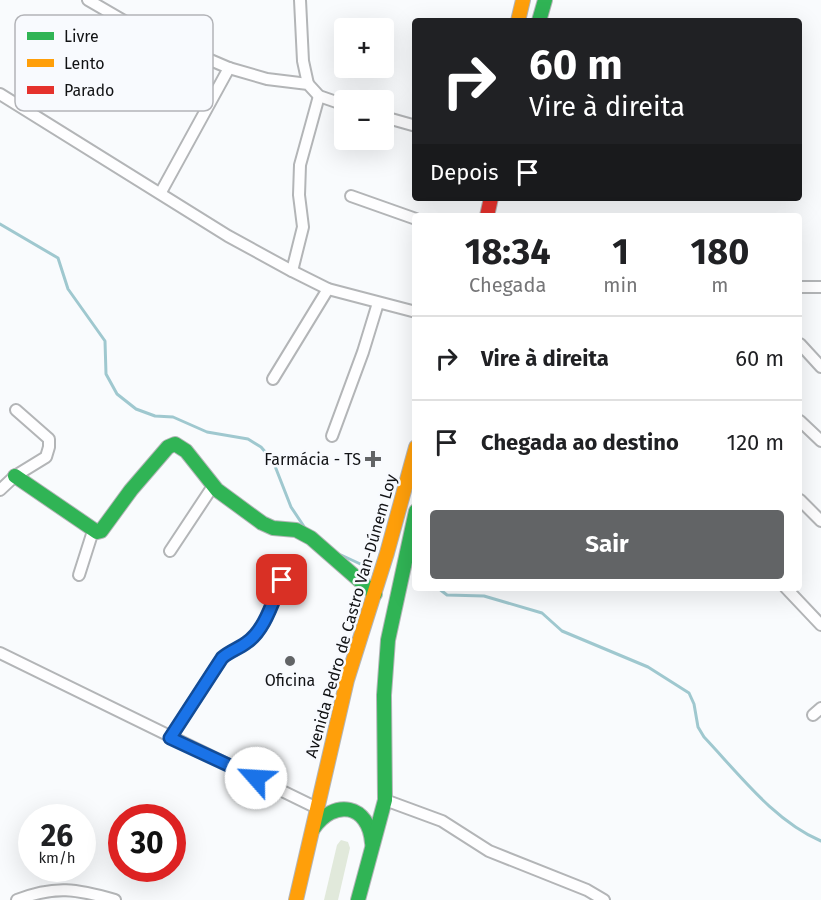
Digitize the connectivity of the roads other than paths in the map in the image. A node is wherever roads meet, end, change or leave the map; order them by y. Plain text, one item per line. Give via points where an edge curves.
1 (88, 0) edge
2 (300, 0) edge
3 (523, 0) edge
4 (545, 0) edge
5 (114, 15) edge
6 (519, 18) edge
7 (540, 18) edge
8 (213, 61) edge
9 (229, 68) junction
10 (308, 84) junction
11 (0, 94) edge
12 (319, 96) junction
13 (213, 97) edge
14 (334, 101) edge
15 (15, 103) edge
16 (28, 111) edge
17 (205, 111) edge
18 (394, 120) edge
19 (412, 125) edge
20 (161, 192) junction
21 (351, 196) dead end
22 (412, 218) edge
23 (292, 271) junction
24 (802, 286) edge
25 (821, 287) edge
26 (328, 288) junction
27 (378, 303) junction
28 (412, 311) edge
29 (802, 346) edge
30 (821, 367) edge
31 (273, 379) dead end
32 (16, 411) dead end
33 (802, 423) edge
34 (332, 436) dead end
35 (821, 441) edge
36 (412, 462) edge
37 (15, 476) junction
38 (213, 486) junction
39 (0, 490) edge
40 (802, 502) edge
41 (821, 521) edge
42 (412, 527) edge
43 (93, 531) junction
44 (170, 550) dead end
45 (80, 575) dead end
46 (282, 580) dead end
47 (376, 591) junction
48 (789, 591) edge
49 (821, 625) edge
50 (0, 653) edge
51 (170, 738) junction
52 (385, 800) junction
53 (317, 808) junction
54 (312, 834) junction
55 (371, 846) junction
56 (17, 900) edge
57 (115, 900) edge
58 (296, 900) edge
59 (358, 900) edge
60 (604, 900) edge

1 - 5 street
2 - 10 street
3 - 6 main road
4 - 7 main road
8 - 9 street
9 - 10 street via 267,80
9 - 13 street
10 - 12 street
11 - 15 street
12 - 14 street
12 - 23 street via 300,165 303,227
16 - 20 street
17 - 20 street
18 - 19 street
20 - 23 street via 228,236
21 - 22 street
23 - 26 street
24 - 25 street
26 - 27 street
26 - 31 street
27 - 28 street
27 - 34 street
29 - 30 street
32 - 37 street via 49,439 50,447 46,457
33 - 35 street
36 - 47 main road, Avenida Pedro de Castro Van-Dúnem Loy
37 - 39 street
37 - 43 main road
38 - 43 main road via 186,451 175,444 131,490 101,531
38 - 44 street
38 - 47 main road via 262,523 296,530 311,538
40 - 41 street
42 - 52 main road, Avenida Pedro de Castro Van-Dúnem Loy via 391,623 385,686
43 - 45 street
46 - 51 street via 257,633 222,658
47 - 53 main road, Avenida Pedro de Castro Van-Dúnem Loy via 347,680
48 - 49 street
50 - 51 street
51 - 53 street
52 - 55 main road, Avenida Pedro de Castro Van-Dúnem Loy
52 - 60 street via 442,821 489,851
53 - 54 main road, Avenida Pedro de Castro Van-Dúnem Loy
54 - 55 main road via 325,813 349,809 368,822
54 - 58 main road, Avenida Pedro de Castro Van-Dúnem Loy
55 - 59 main road, Avenida Pedro de Castro Van-Dúnem Loy
56 - 57 street via 40,891 69,890

